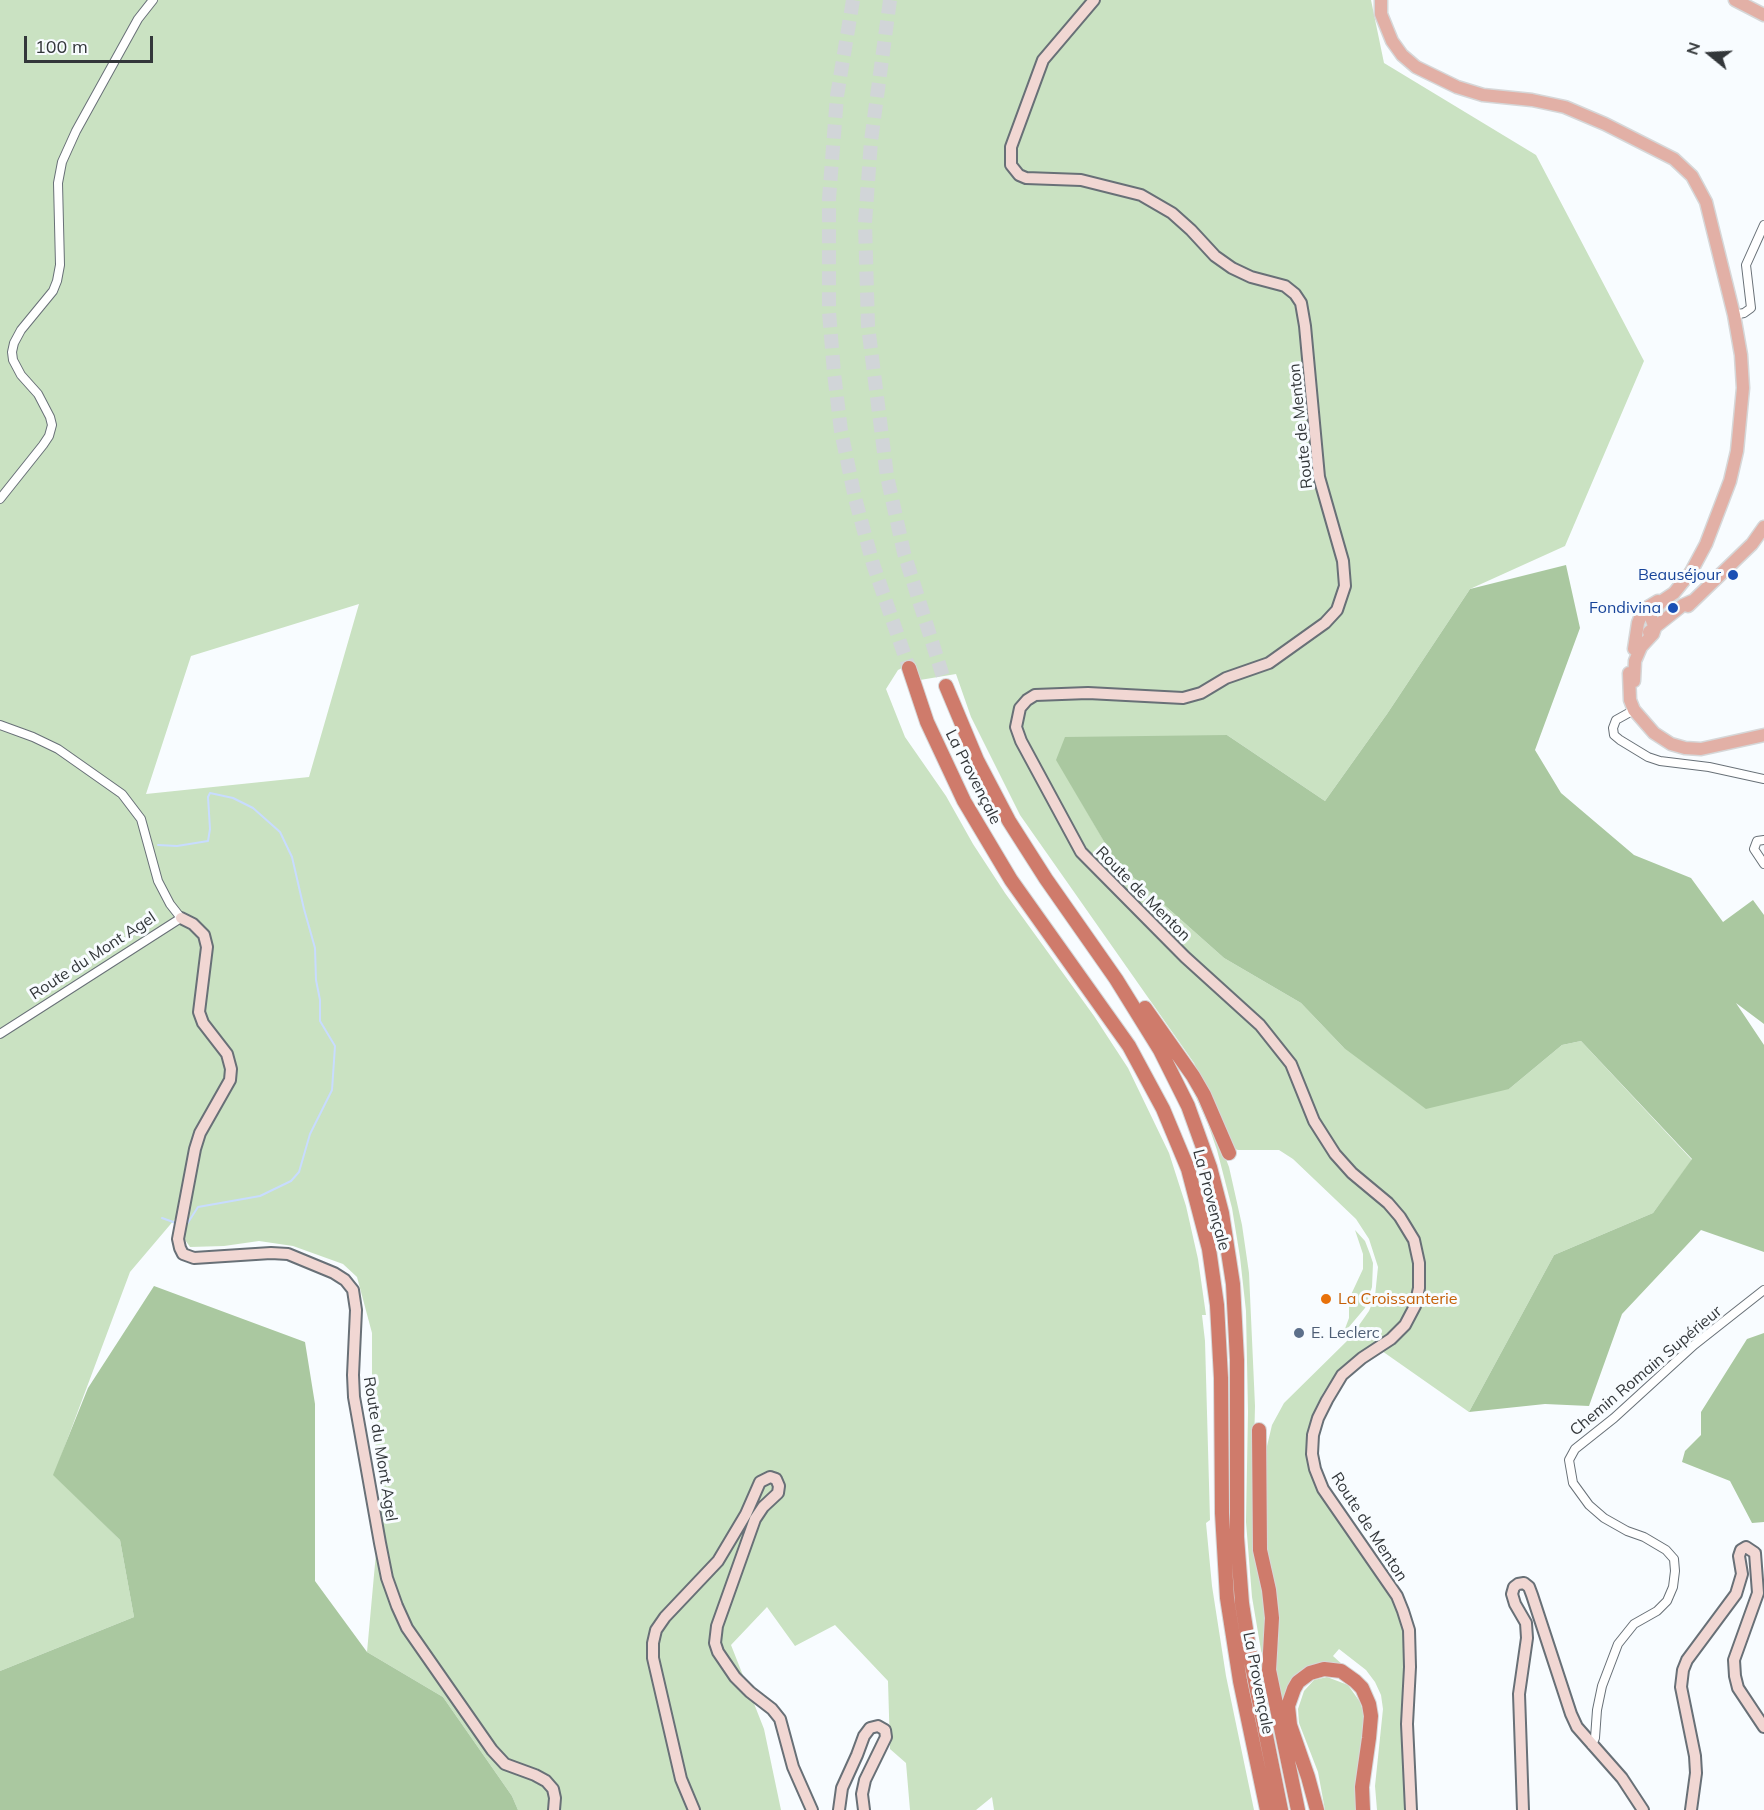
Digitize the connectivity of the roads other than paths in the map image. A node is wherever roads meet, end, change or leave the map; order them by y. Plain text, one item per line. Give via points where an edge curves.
1 (153, 0) edge
2 (1094, 0) edge
3 (1381, 0) edge
4 (1735, 0) edge
5 (1764, 15) edge
6 (1764, 225) edge
7 (1734, 315) junction
8 (0, 499) edge
9 (1764, 526) edge
10 (1662, 601) junction
11 (1638, 623) junction
12 (1652, 633) junction
13 (1634, 650) junction
14 (909, 668) tunnel mouth
15 (946, 686) tunnel mouth
16 (1637, 711) junction
17 (0, 725) edge
18 (1764, 735) edge
19 (1764, 779) edge
20 (1764, 840) edge
21 (1764, 864) edge
22 (181, 918) junction
23 (1085, 934) junction
24 (0, 1034) edge
25 (1229, 1153) dead end
26 (1764, 1290) edge
27 (1259, 1430) dead end
28 (1764, 1727) edge
29 (1592, 1745) junction
30 (554, 1810) edge
31 (694, 1810) edge
32 (812, 1810) edge
33 (840, 1810) edge
34 (864, 1810) edge
35 (1267, 1810) edge
36 (1281, 1810) edge
37 (1298, 1810) edge
38 (1317, 1810) edge
39 (1363, 1810) edge
40 (1411, 1810) edge
41 (1523, 1810) edge
42 (1643, 1810) edge
43 (1691, 1810) edge

1 - 8 street via 138,19 62,162 58,183 57,281 21,330 12,352 21,375 38,394 50,417 49,436
2 - 40 street, Route de Menton via 1043,60 1011,147 1009,159 1014,171 1026,178 1092,182 1151,200 1182,221 1232,268 1280,284 1298,298 1303,311 1319,477 1345,568 1344,594 1331,618 1269,663 1226,678 1195,696 1035,695 1020,708 1016,727 1081,852 1185,957 1260,1025 1291,1064 1314,1120 1335,1154 1388,1203 1414,1240 1419,1263 1415,1306 1405,1325 1391,1339 1342,1376 1318,1419 1312,1454 1323,1490 1397,1596 1403,1611 1410,1658 1407,1724
3 - 7 main road via 1392,41 1416,67 1483,95 1565,107 1674,159 1692,176 1706,202
4 - 5 main road
6 - 7 street via 1746,265 1751,308
7 - 10 main road via 1743,388 1730,481 1707,544 1691,572
9 - 12 main road via 1752,544
10 - 11 main road via 1643,610
10 - 12 main road via 1650,615
11 - 12 main road
11 - 13 main road
12 - 13 main road
12 - 16 main road via 1634,681
13 - 16 main road via 1630,700
14 - 35 highway, La Provençale via 936,743 969,810 1011,880 1129,1047 1170,1123 1193,1185 1209,1249 1217,1305 1227,1598
15 - 23 highway, La Provençale via 977,760 1009,821
16 - 18 main road via 1654,733 1685,748 1701,749
16 - 19 street via 1616,720 1614,735 1648,756
17 - 22 street via 58,749 122,794 141,819 158,881
20 - 21 street via 1757,841 1754,849
22 - 24 street, Route du Mont Agel
22 - 30 street, Route du Mont Agel via 204,934 207,947 199,1012 227,1054 231,1069 230,1080 195,1149 178,1239 183,1254 194,1258 288,1254 334,1273 353,1290 354,1397 385,1566 397,1606 407,1628 492,1750 505,1764 546,1781 553,1789
23 - 25 highway via 1184,1062 1204,1095
23 - 36 highway, La Provençale via 1148,1027 1172,1072 1204,1148 1222,1213 1236,1336 1237,1537 1242,1603
26 - 29 street, Chemin Romain Supérieur via 1694,1345 1575,1449 1569,1460 1573,1483 1589,1505 1604,1518 1666,1550 1674,1559 1675,1571 1667,1601 1634,1624 1618,1644 1602,1686
27 - 37 highway via 1260,1550 1272,1618 1269,1670
28 - 43 street via 1738,1688 1735,1676 1734,1660 1759,1582 1755,1553 1746,1547 1739,1556 1742,1574 1736,1594 1683,1670 1681,1686 1696,1773
29 - 41 street via 1571,1714 1529,1587 1518,1584 1512,1594 1526,1623 1527,1638 1520,1694
29 - 42 street via 1622,1778
31 - 32 street via 681,1779 653,1658 653,1643 665,1617 718,1561 760,1482 770,1477 776,1479 778,1493 755,1519 717,1626 715,1643 735,1677 780,1719 793,1767
33 - 34 street via 842,1788 864,1736 870,1728 878,1726 885,1730 886,1737 865,1780
38 - 39 highway via 1290,1725 1288,1706 1298,1682 1324,1669 1341,1671 1356,1681 1369,1704

